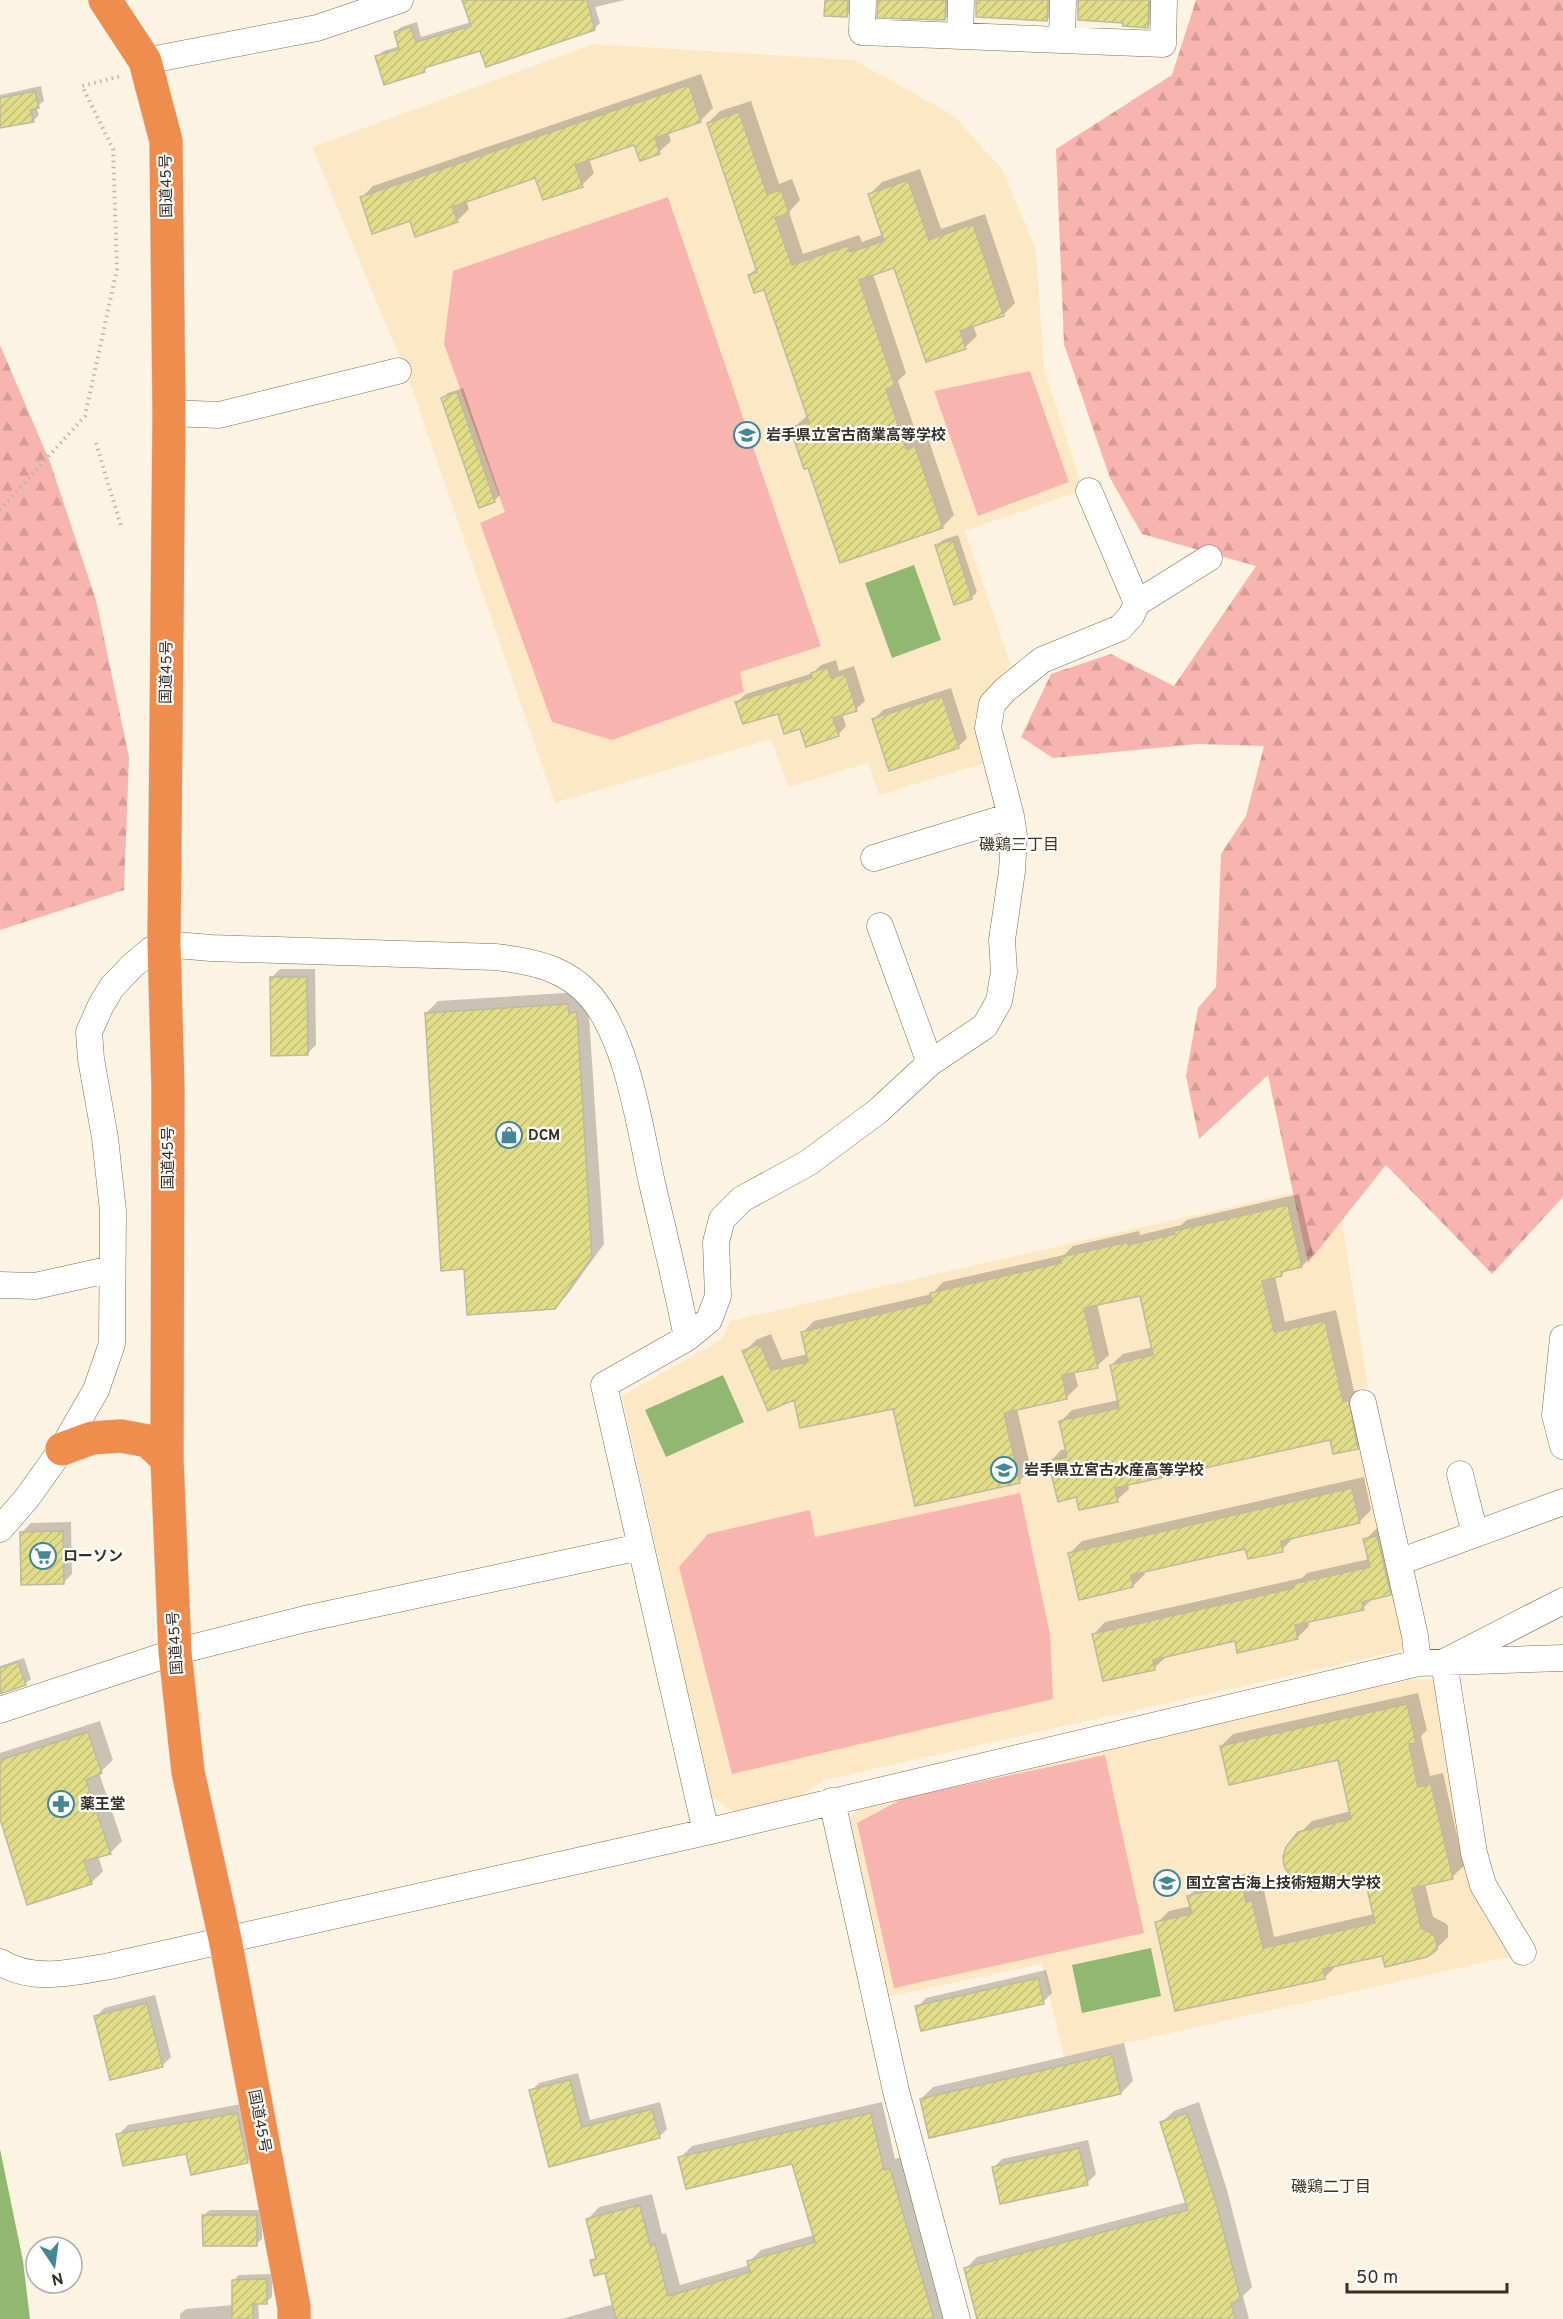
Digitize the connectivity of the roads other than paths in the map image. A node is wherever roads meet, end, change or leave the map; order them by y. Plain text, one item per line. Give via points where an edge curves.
1 (105, 0) edge
2 (399, 0) edge
3 (863, 0) edge
4 (961, 0) edge
5 (1063, 0) edge
6 (1164, 0) edge
7 (361, 7) edge
8 (960, 36) junction
9 (1062, 40) junction
10 (146, 64) junction
11 (398, 371) dead end
12 (169, 413) junction
13 (1089, 490) dead end
14 (1209, 558) dead end
15 (1137, 603) junction
16 (1011, 816) junction
17 (874, 858) dead end
18 (880, 926) dead end
19 (164, 944) junction
20 (930, 1063) junction
21 (112, 1269) junction
22 (0, 1285) edge
23 (687, 1338) junction
24 (1563, 1338) edge
25 (1363, 1403) dead end
26 (1563, 1446) edge
27 (62, 1449) junction
28 (167, 1460) junction
29 (1460, 1474) dead end
30 (1563, 1502) edge
31 (0, 1529) edge
32 (1475, 1534) junction
33 (640, 1547) junction
34 (1399, 1562) junction
35 (1563, 1601) edge
36 (175, 1652) junction
37 (1563, 1658) edge
38 (1444, 1662) junction
39 (1418, 1663) junction
40 (0, 1710) edge
41 (832, 1801) junction
42 (706, 1832) junction
43 (225, 1939) junction
44 (1523, 1952) dead end
45 (0, 1962) edge
46 (294, 2319) edge
47 (957, 2319) edge

1 - 10 highway, 国道45号
2 - 7 street
3 - 8 street via 862,32
4 - 8 street
5 - 9 street
6 - 9 street via 1163,44
7 - 10 street via 317,28
8 - 9 street
10 - 12 highway, 国道45号 via 166,141
11 - 12 street via 219,415
12 - 19 highway, 国道45号
13 - 15 street
14 - 15 street
15 - 16 street via 1120,628 1042,660 992,704 988,728
16 - 17 street
16 - 20 street via 1012,871 1002,940 1004,972 999,1001 985,1026
18 - 20 street
19 - 21 street via 151,950 112,987 89,1032 113,1211
19 - 23 street via 495,957 528,961 563,973 592,998 614,1036 632,1094
19 - 28 highway, 国道45号 via 168,1089
20 - 23 street via 846,1136 808,1163 742,1199 722,1219 716,1242 718,1296 709,1320
21 - 22 street via 35,1286
21 - 27 street via 112,1344 96,1390
23 - 33 street via 604,1385
24 - 26 street via 1555,1414
25 - 34 street
27 - 28 highway via 92,1438 121,1436 148,1441
27 - 31 street
28 - 36 highway, 国道45号
29 - 32 street
30 - 32 street
32 - 34 street
33 - 36 street via 305,1619
33 - 42 street
34 - 39 street
35 - 38 street
36 - 40 street
36 - 43 highway, 国道45号 via 188,1773
37 - 38 street
38 - 39 street
38 - 44 street via 1477,1864 1483,1885
39 - 41 street
41 - 42 street
41 - 47 street via 896,2091
42 - 43 street
43 - 45 street via 50,1976 10,1968
43 - 46 highway, 国道45号

